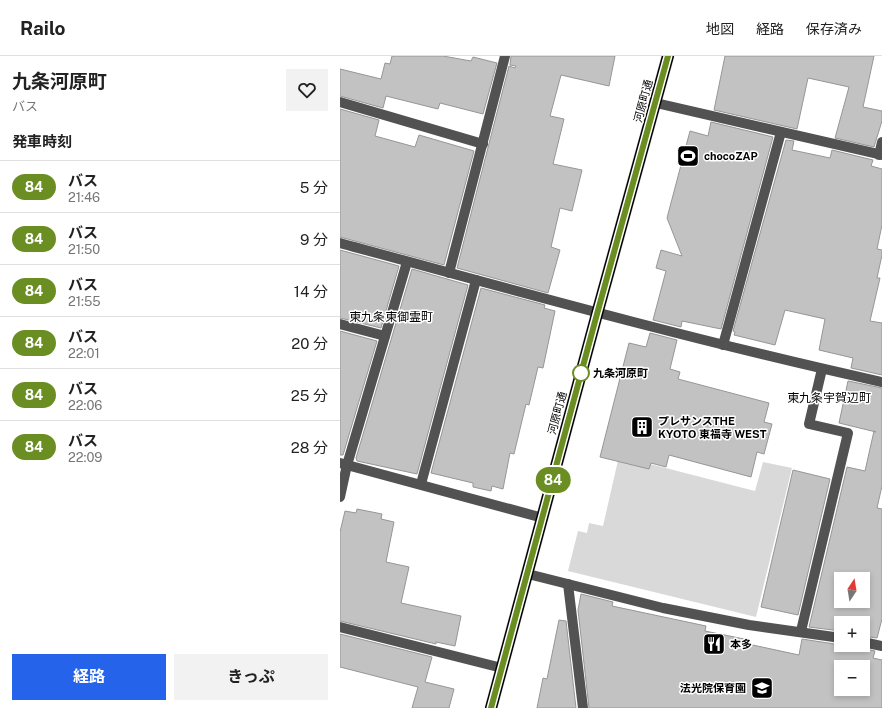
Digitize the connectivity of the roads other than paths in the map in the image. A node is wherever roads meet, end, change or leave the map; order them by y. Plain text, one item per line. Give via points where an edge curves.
1 (505, 56) edge
2 (668, 56) edge
3 (340, 102) edge
4 (656, 103) junction
5 (781, 132) junction
6 (882, 142) edge
7 (483, 144) junction
8 (881, 155) edge
9 (340, 243) edge
10 (407, 262) junction
11 (449, 274) junction
12 (476, 280) junction
13 (597, 314) junction
14 (340, 324) edge
15 (385, 336) junction
16 (723, 345) junction
17 (822, 369) junction
18 (882, 382) edge
19 (344, 464) edge
20 (421, 484) junction
21 (340, 497) edge
22 (543, 518) junction
23 (528, 574) junction
24 (568, 584) junction
25 (340, 626) edge
26 (801, 631) junction
27 (834, 637) edge
28 (870, 643) edge
29 (882, 646) edge
30 (502, 668) junction
31 (491, 708) edge
32 (583, 708) edge

1 - 7 street
2 - 4 highway, 河原町通
3 - 7 street
4 - 5 street
4 - 13 highway, 河原町通
5 - 8 street
5 - 16 street
6 - 8 street
7 - 11 street
9 - 10 street
10 - 11 street
10 - 15 street
11 - 12 street
12 - 13 street
12 - 20 street
13 - 16 street
13 - 22 highway, 河原町通
14 - 15 street
15 - 19 street
16 - 17 street
17 - 18 street
17 - 26 street via 809,424 848,433
19 - 20 street
19 - 21 street
20 - 22 street
22 - 23 highway, 河原町通
23 - 24 street
23 - 30 highway, 河原町通
24 - 26 street via 663,608 749,625
24 - 32 street
25 - 30 street
26 - 27 street
28 - 29 street
30 - 31 highway, 河原町通

